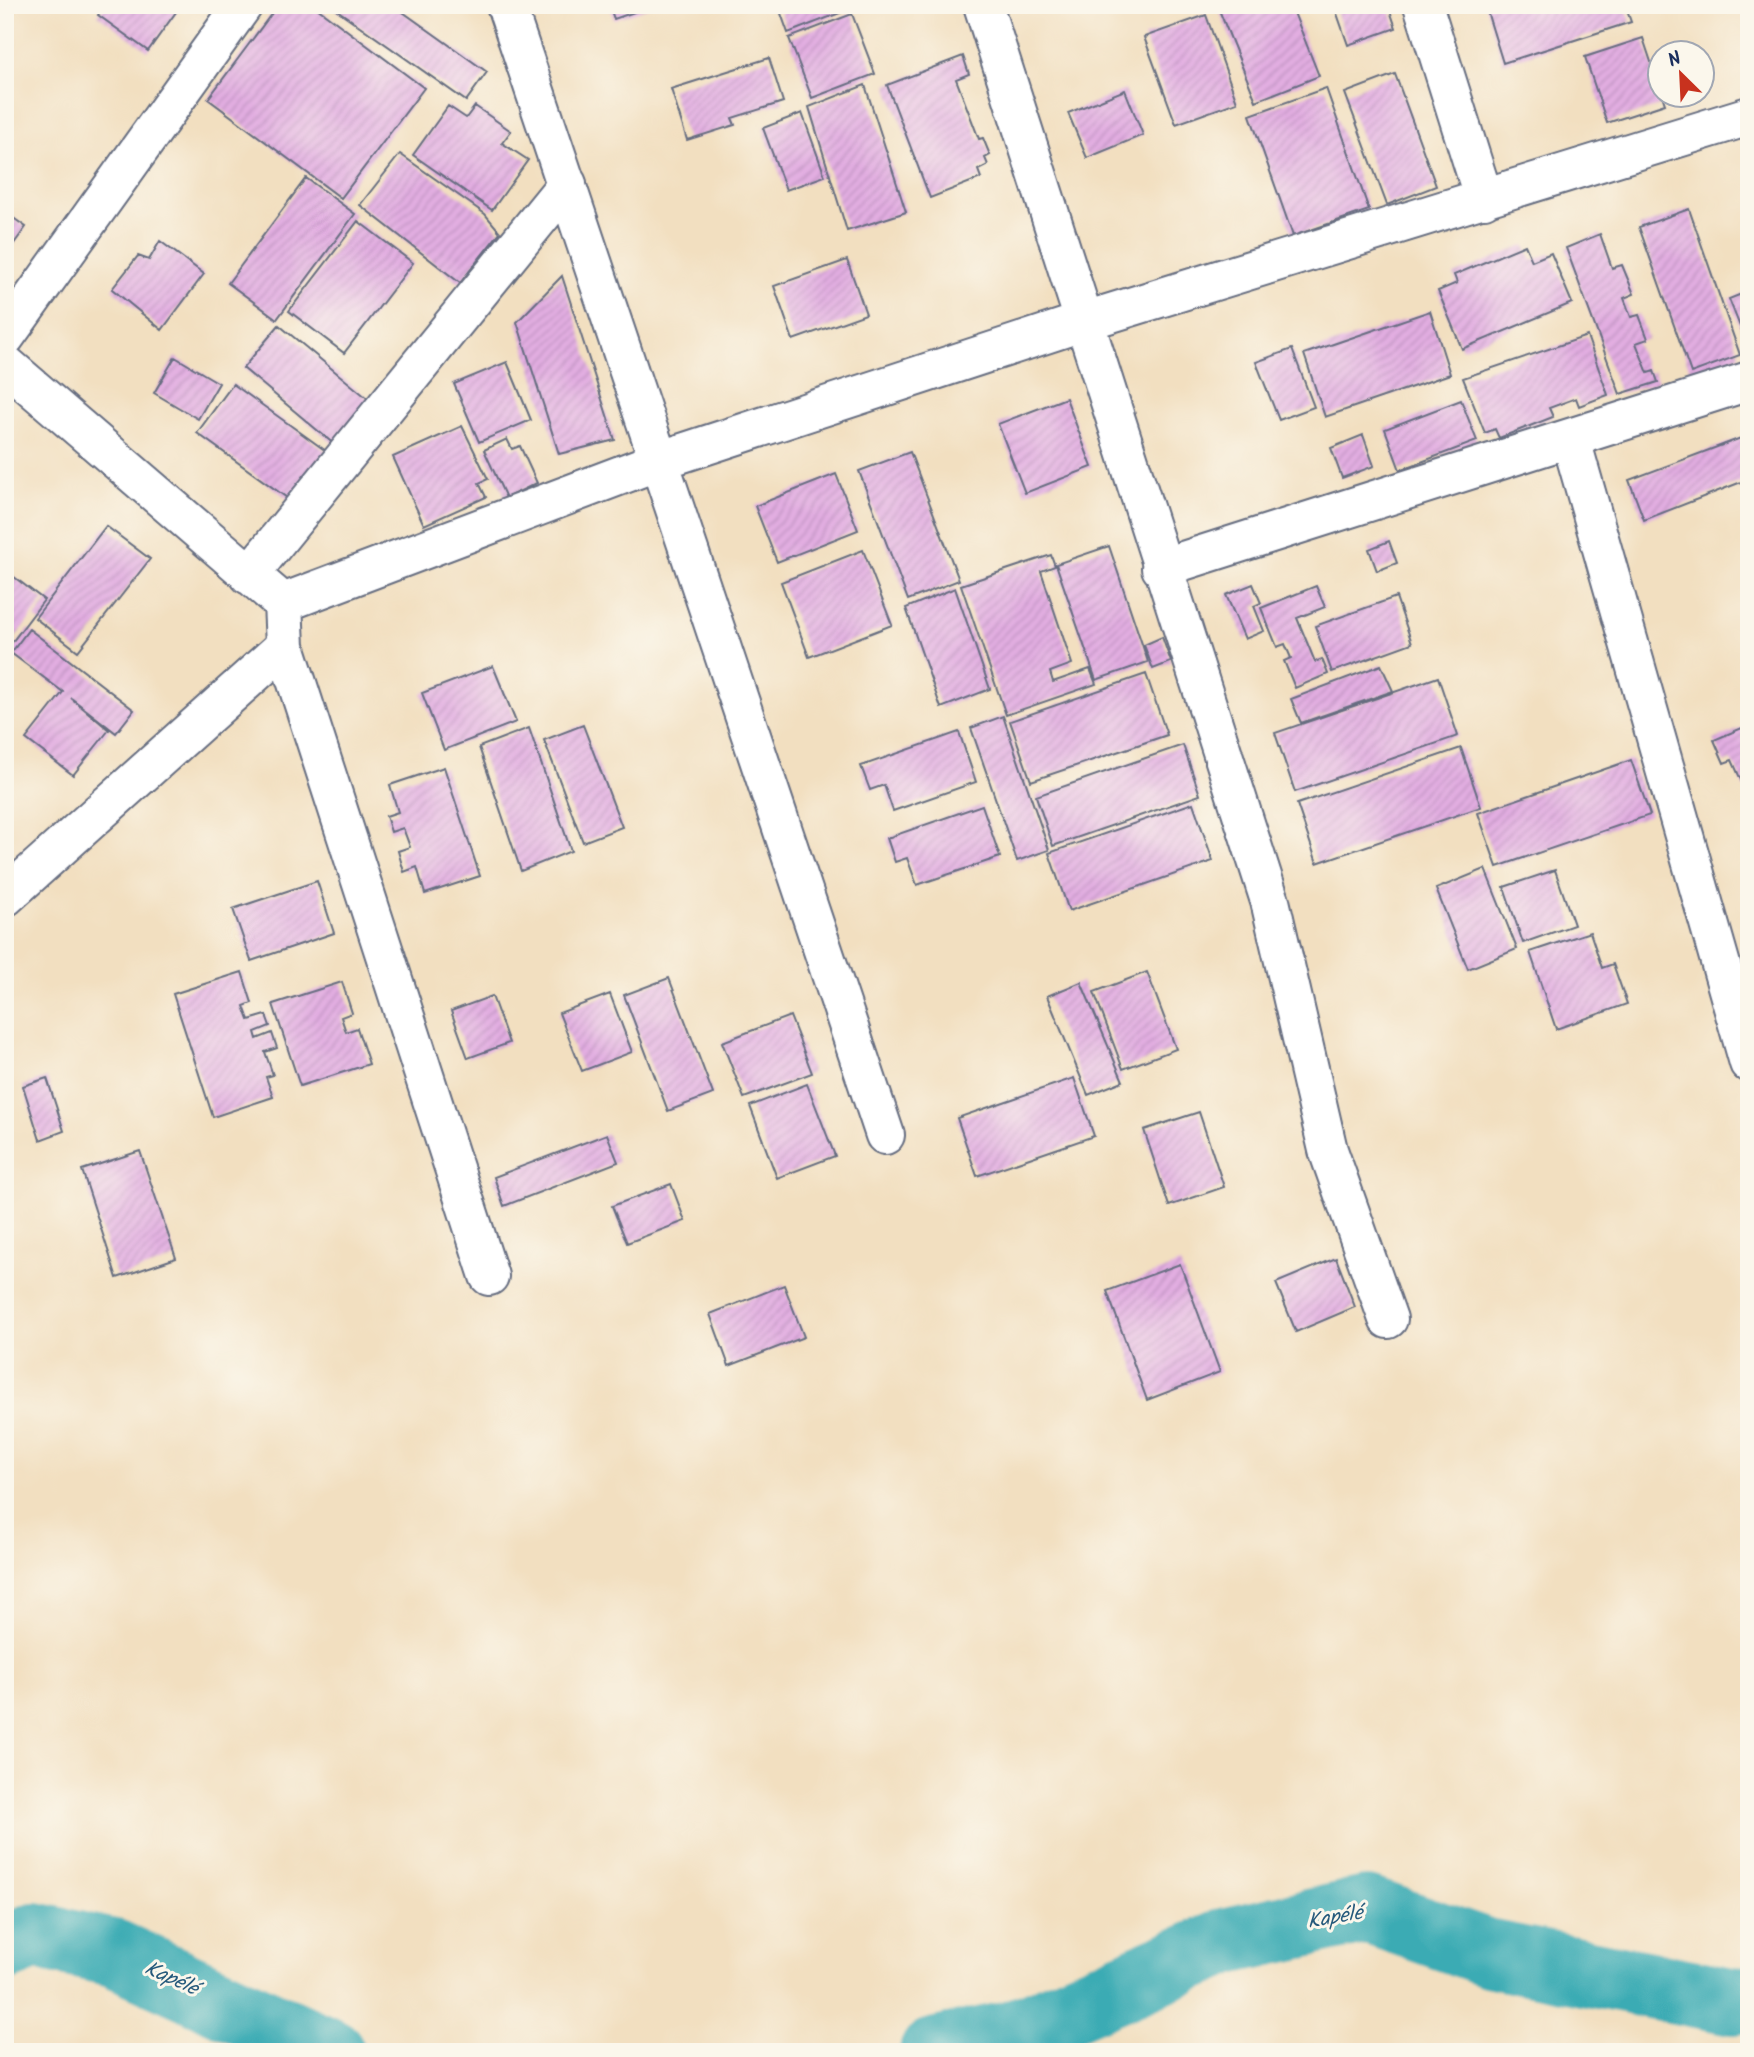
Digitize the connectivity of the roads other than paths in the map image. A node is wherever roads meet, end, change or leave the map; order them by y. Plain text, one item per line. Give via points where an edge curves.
1 (243, 5) edge
2 (506, 5) edge
3 (982, 5) edge
4 (1423, 5) edge
5 (1749, 116) edge
6 (568, 184) junction
7 (1484, 199) junction
8 (1085, 321) junction
9 (5, 337) edge
10 (5, 363) edge
11 (1749, 381) edge
12 (1571, 439) junction
13 (658, 461) junction
14 (1161, 568) junction
15 (249, 575) junction
16 (283, 603) junction
17 (285, 646) junction
18 (5, 897) edge
19 (1749, 1063) edge
20 (886, 1135) dead end
21 (489, 1276) dead end
22 (1388, 1319) dead end

1 - 9 street
2 - 6 street
3 - 8 street
4 - 7 street
5 - 7 street
6 - 13 street
6 - 15 street
7 - 8 street
8 - 13 street
8 - 14 street
10 - 15 street
11 - 12 street
12 - 14 street
12 - 19 street
13 - 16 street
13 - 20 street
14 - 22 street via 1270,901 1328,1150
15 - 16 street
16 - 17 street
17 - 18 street
17 - 21 street

